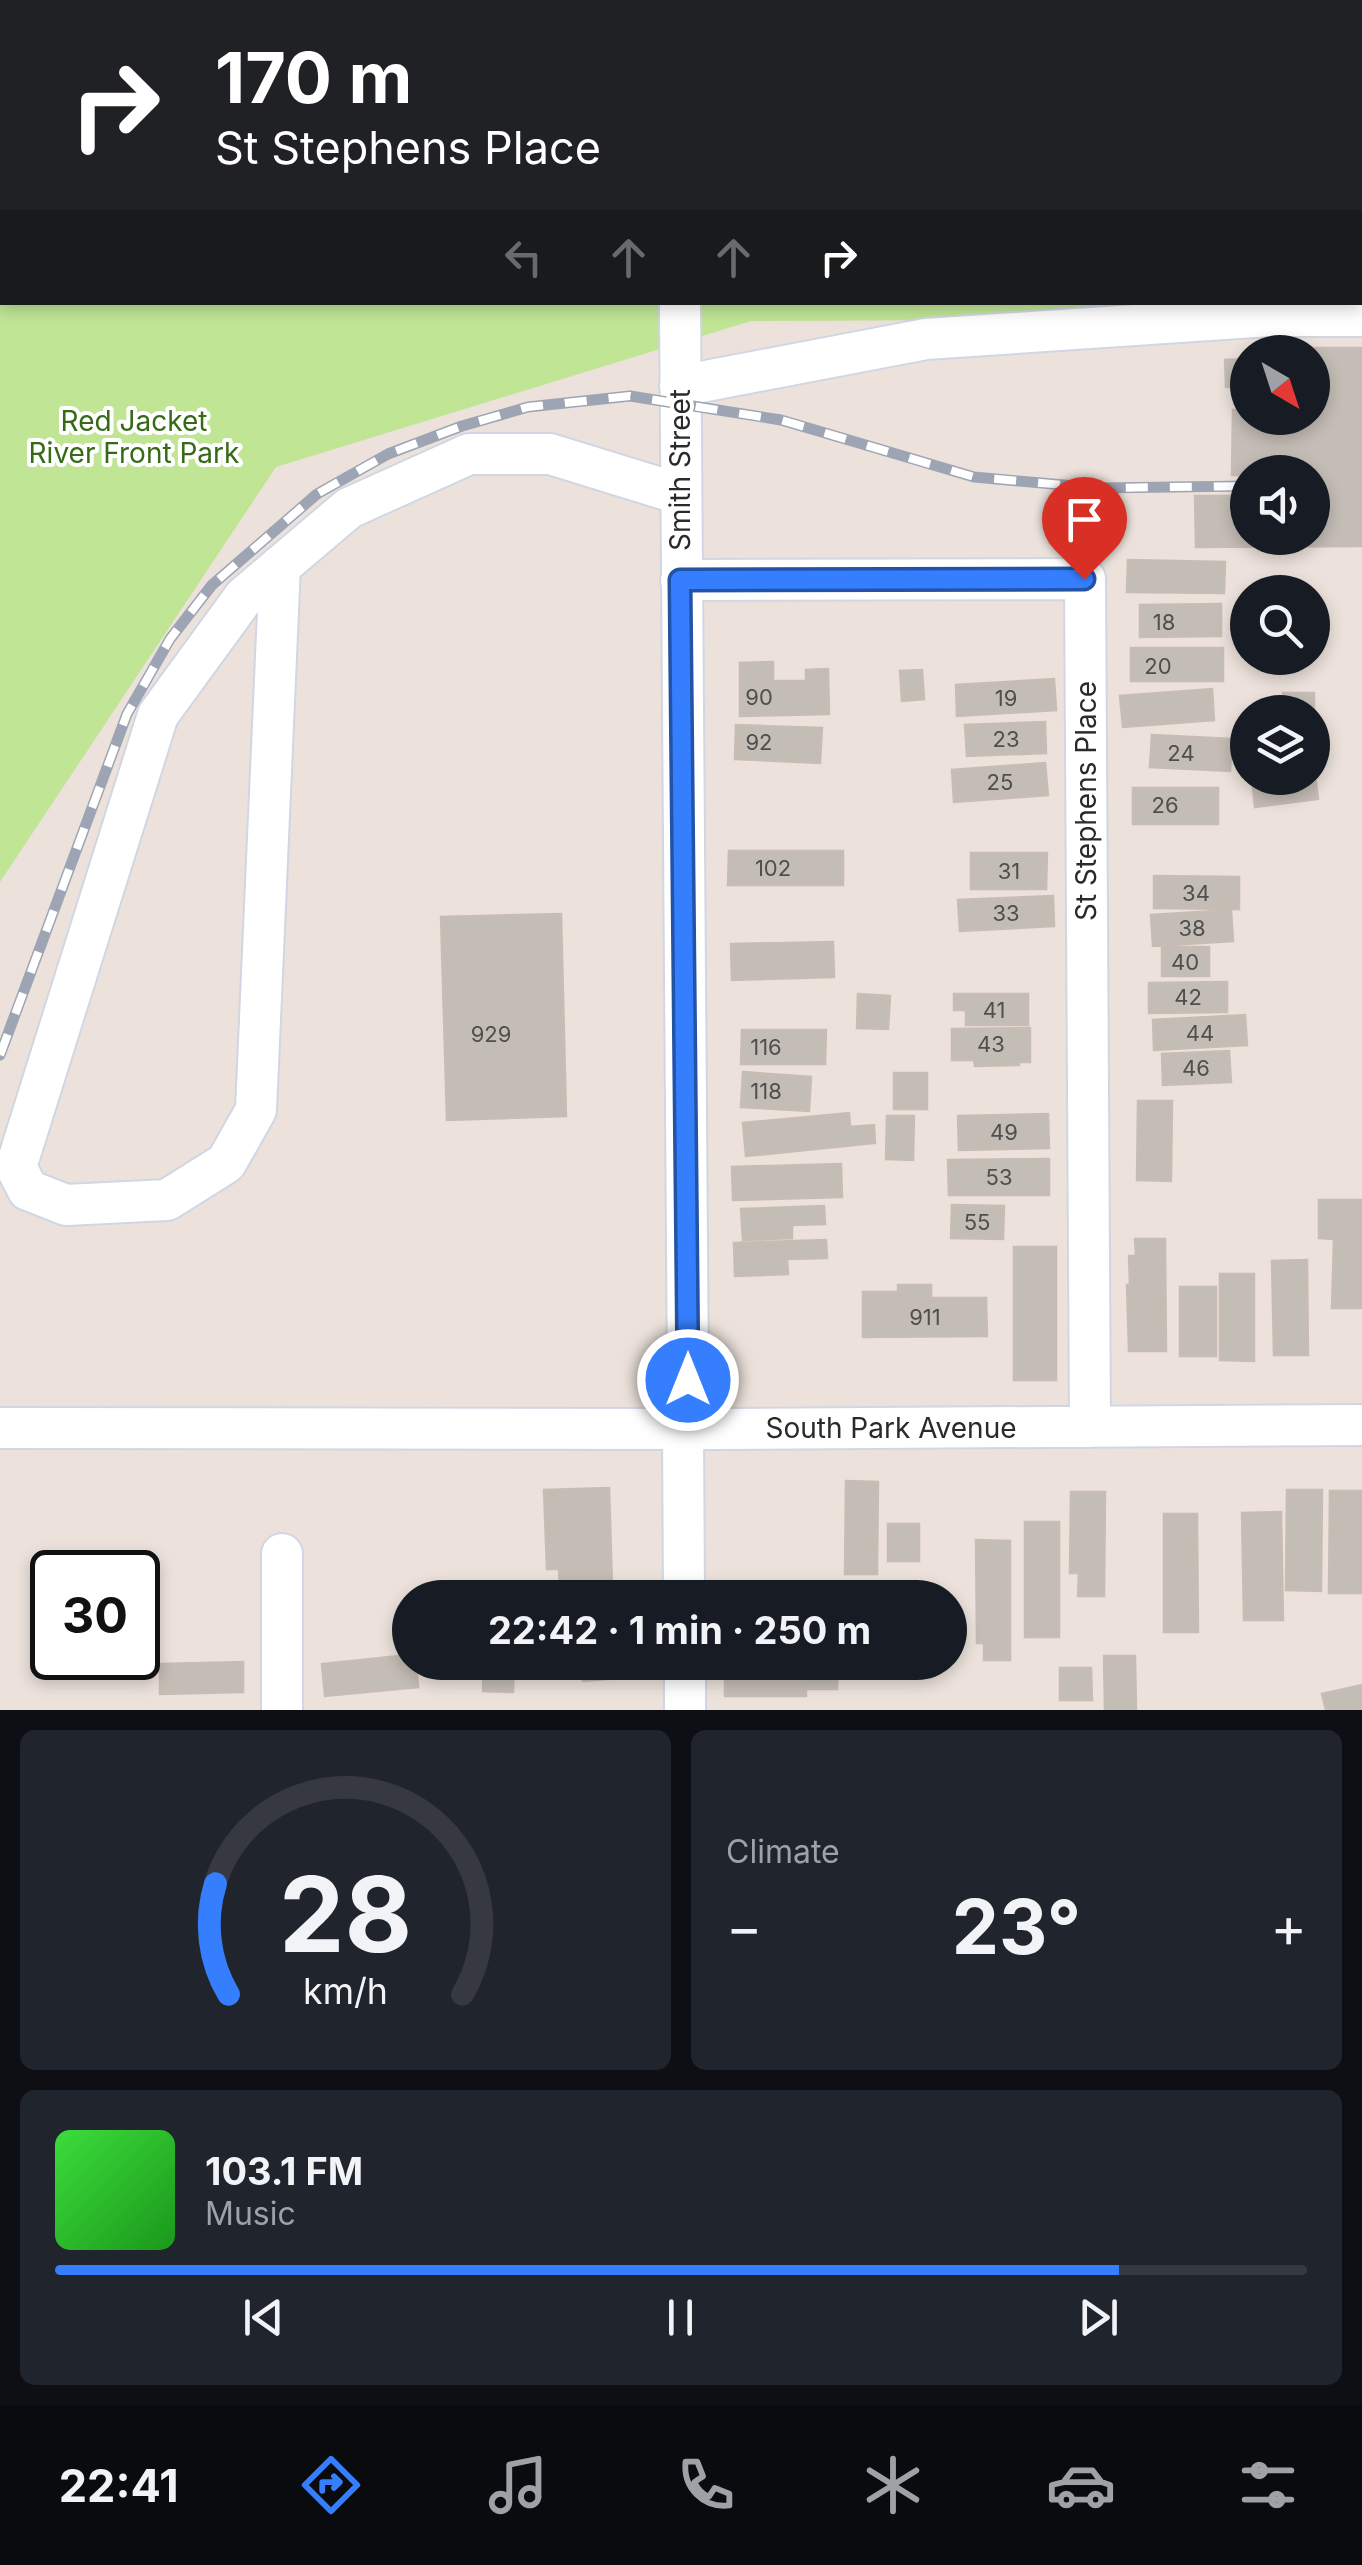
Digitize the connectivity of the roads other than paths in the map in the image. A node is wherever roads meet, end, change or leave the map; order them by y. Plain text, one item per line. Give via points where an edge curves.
1 (680, 305) edge
2 (1362, 316) edge
3 (680, 386) junction
4 (680, 494) junction
5 (280, 566) junction
6 (680, 580) junction
7 (8, 1176) edge
8 (1362, 1426) edge
9 (1090, 1427) junction
10 (0, 1428) edge
11 (683, 1429) junction
12 (282, 1554) dead end
13 (684, 1580) edge
14 (685, 1680) edge
15 (282, 1710) edge
16 (686, 1710) edge

1 - 3 street, Smith Street
2 - 3 street via 926,339
3 - 4 street, Smith Street
4 - 5 street via 550,454 469,454 349,508
4 - 6 street, Smith Street
5 - 7 street via 244,597 158,715
5 - 7 street via 256,1110 226,1163 167,1200 66,1205
6 - 9 street, St Stephens Place via 1084,579
6 - 11 street, Smith Street via 688,1360
8 - 9 street, South Park Avenue
9 - 11 street, South Park Avenue
10 - 11 street, South Park Avenue
11 - 13 street, Smith Street
12 - 15 street
14 - 16 street

